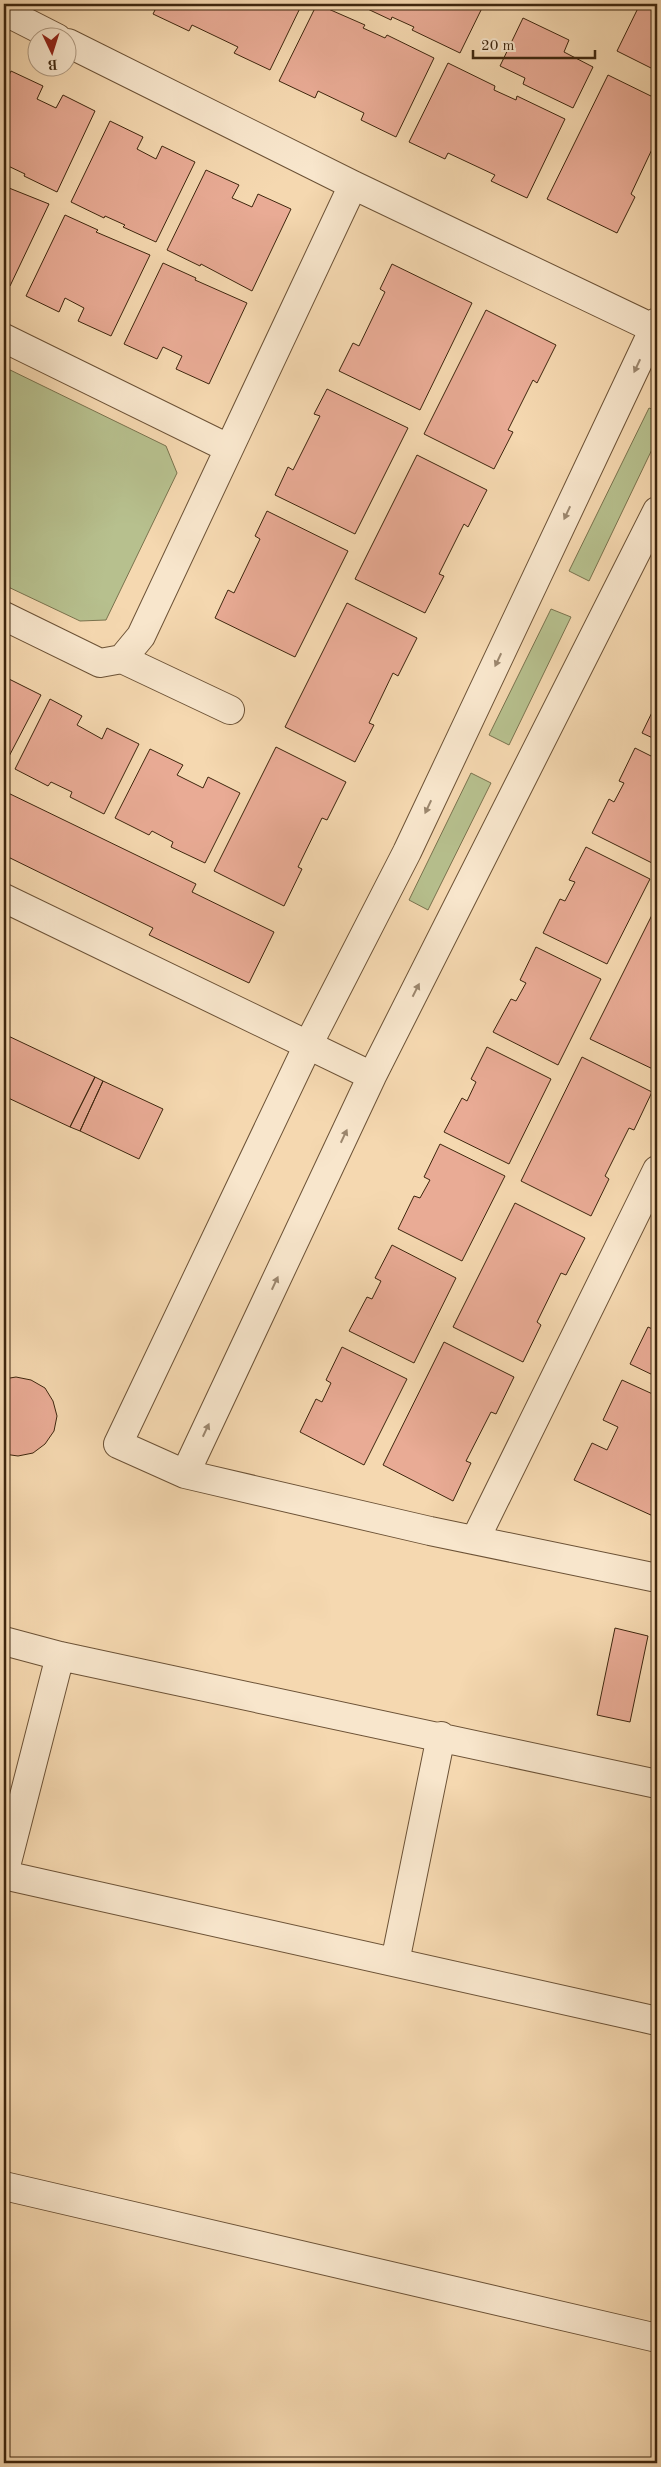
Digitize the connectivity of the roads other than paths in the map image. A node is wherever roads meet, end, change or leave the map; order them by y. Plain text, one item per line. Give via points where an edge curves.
1 (4, 11) edge
2 (37, 28) edge
3 (78, 48) edge
4 (353, 185) junction
5 (656, 327) edge
6 (4, 338) edge
7 (228, 448) junction
8 (657, 511) edge
9 (4, 616) edge
10 (122, 659) junction
11 (230, 710) dead end
12 (4, 898) edge
13 (308, 1045) junction
14 (372, 1076) junction
15 (657, 1170) edge
16 (185, 1474) junction
17 (475, 1540) junction
18 (657, 1578) edge
19 (4, 1641) edge
20 (60, 1656) junction
21 (441, 1736) junction
22 (657, 1784) edge
23 (4, 1874) edge
24 (395, 1962) junction
25 (657, 2021) edge
26 (4, 2186) edge
27 (657, 2338) edge

1 - 2 street
3 - 4 street
4 - 5 street
4 - 7 street
5 -> 13 street via 407,852
6 - 7 street
7 - 10 street via 141,636
14 -> 8 street
9 - 10 street via 100,663
10 - 11 street
12 - 13 street
13 - 14 street
13 - 16 street via 118,1444
16 -> 14 street
15 - 17 street
16 - 17 street
17 - 18 street
19 - 20 street
20 - 21 street
20 - 23 street
21 - 22 street
21 - 24 street
23 - 24 street
24 - 25 street
26 - 27 street

